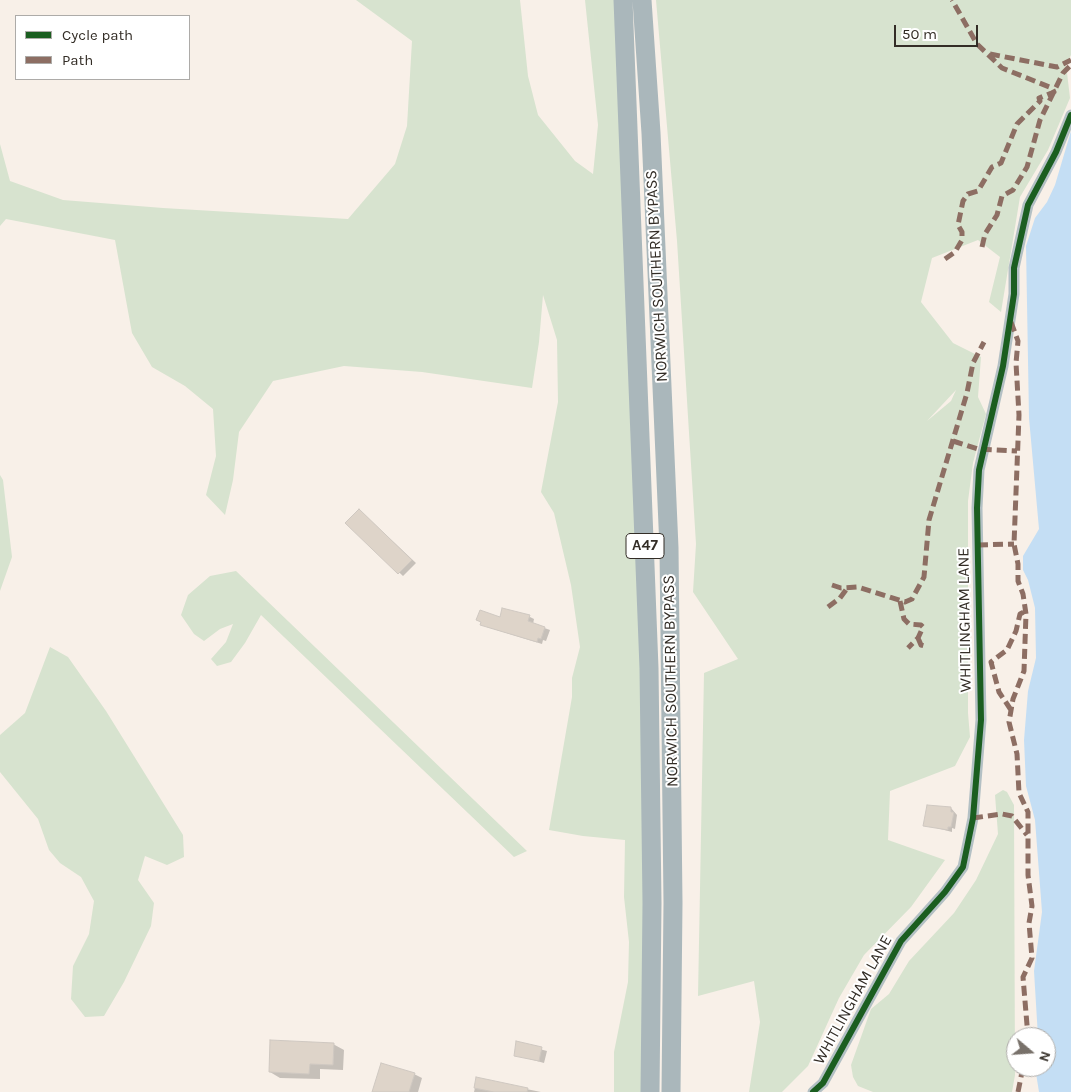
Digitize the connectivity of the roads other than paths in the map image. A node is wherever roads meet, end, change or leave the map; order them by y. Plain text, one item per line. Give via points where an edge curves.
1 (623, 0) edge
2 (642, 0) edge
3 (1071, 115) edge
4 (650, 1092) edge
5 (671, 1092) edge
6 (813, 1092) edge

1 - 4 highway, NORWICH SOUTHERN BYPASS / A47 via 649,668
2 - 5 highway, NORWICH SOUTHERN BYPASS / A47 via 669,548 673,903
3 - 6 street, WHITLINGHAM LANE via 1028,205 1014,268 1014,294 1003,366 979,470 981,720 973,818 963,866 945,892 901,941 823,1083

